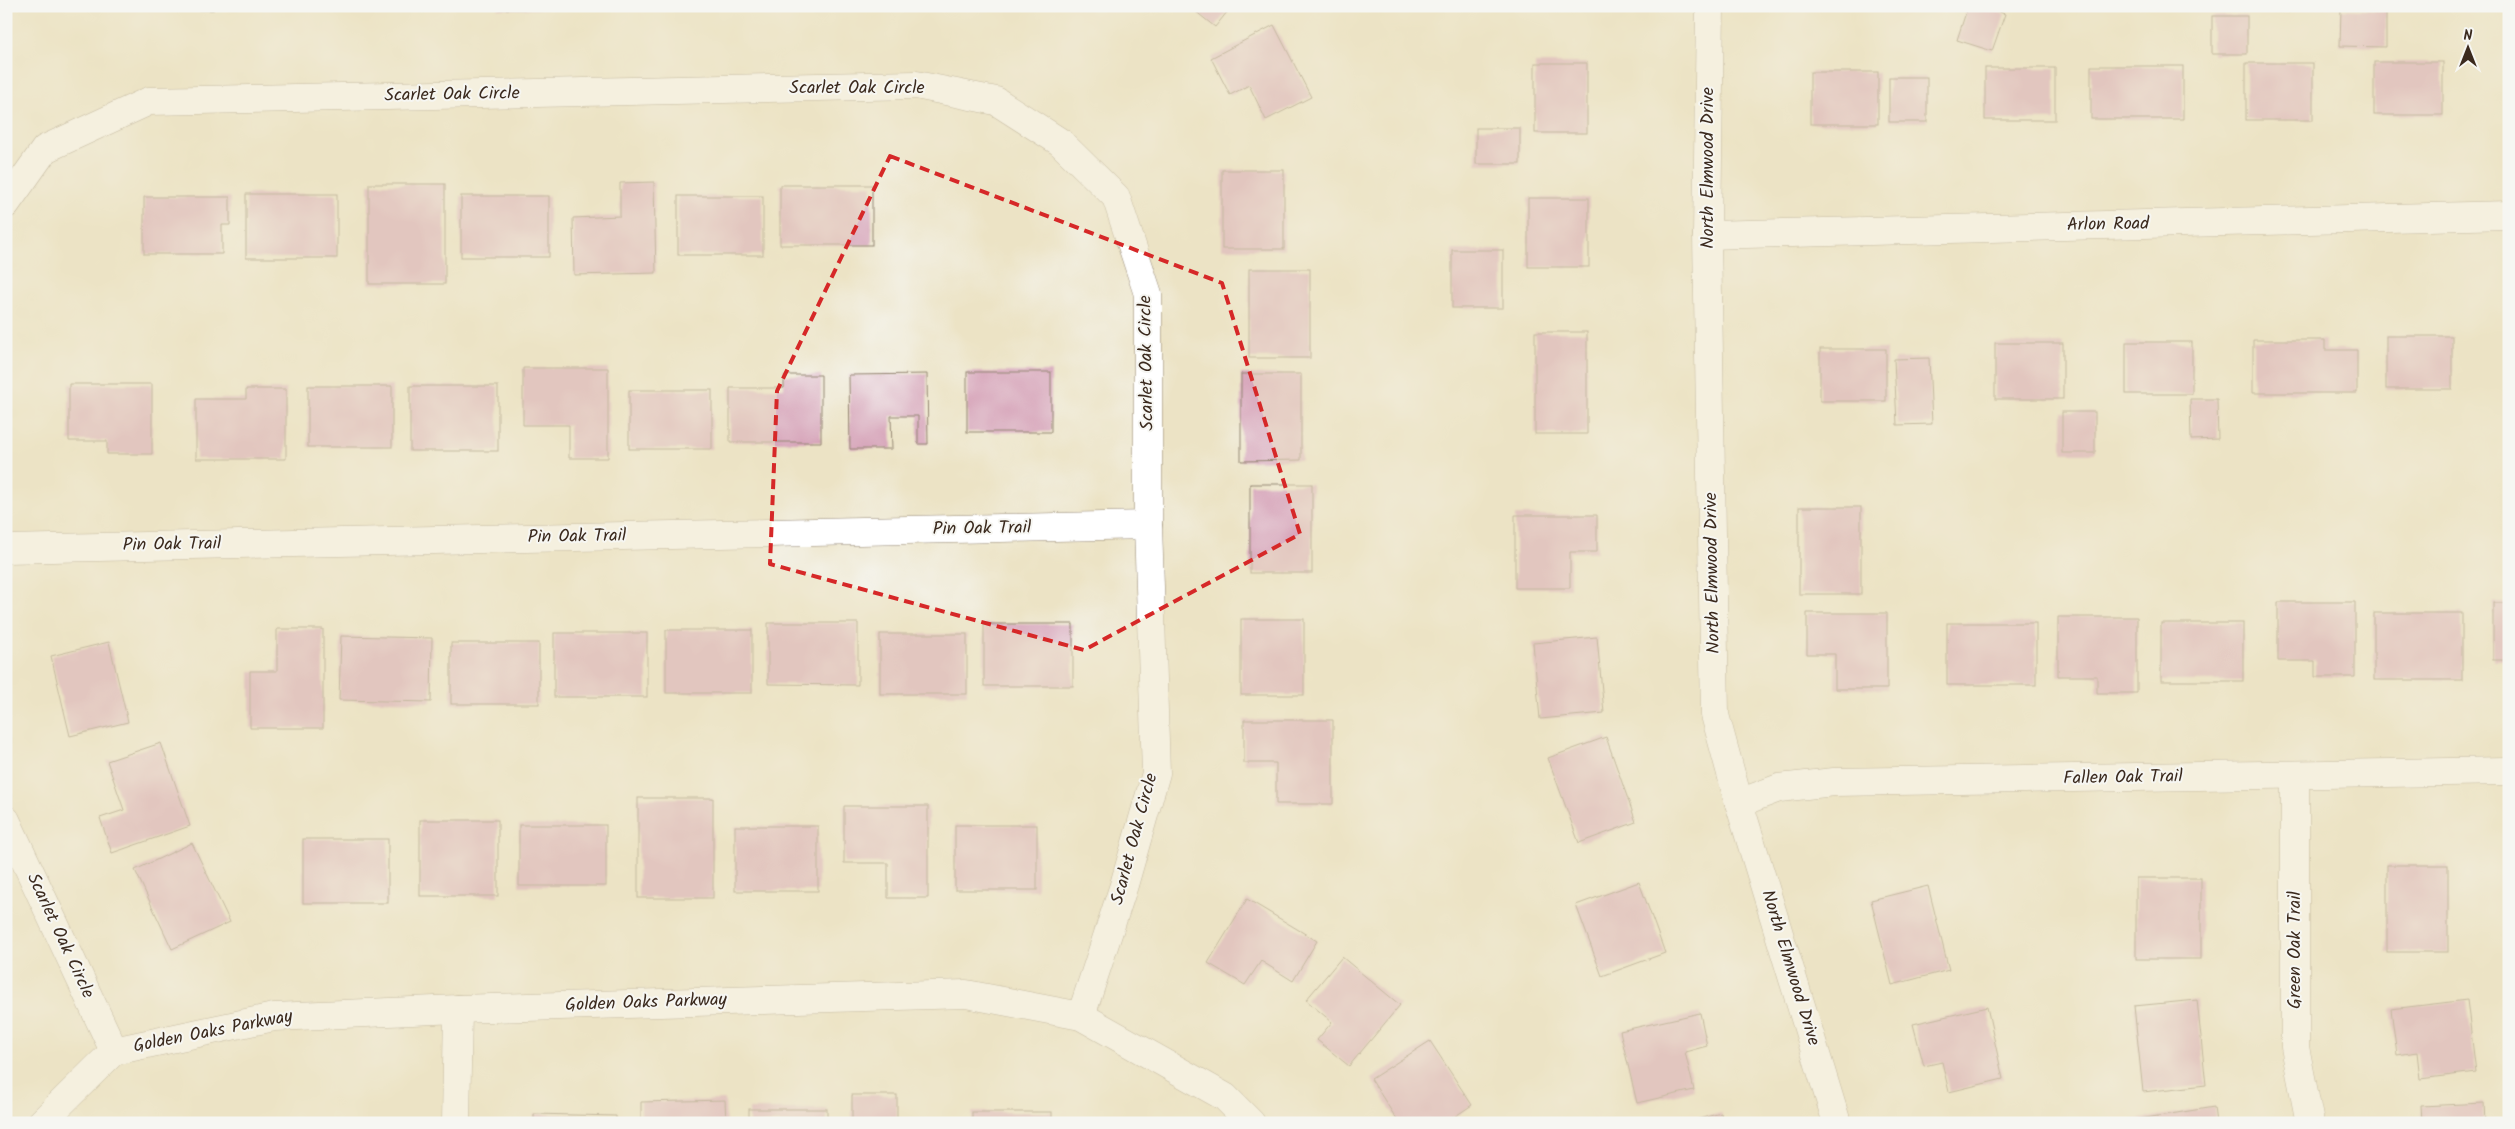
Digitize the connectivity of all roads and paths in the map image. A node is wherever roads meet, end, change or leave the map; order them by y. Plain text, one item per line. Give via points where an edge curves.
1 (1710, 6) edge
2 (6, 204) edge
3 (2509, 215) edge
4 (1707, 235) junction
5 (1148, 525) junction
6 (6, 549) edge
7 (2509, 771) edge
8 (2295, 776) junction
9 (1740, 803) junction
10 (6, 820) edge
11 (458, 1009) junction
12 (1081, 1016) junction
13 (114, 1051) junction
14 (41, 1123) edge
15 (456, 1123) edge
16 (1251, 1123) edge
17 (1837, 1123) edge
18 (2310, 1123) edge

1 - 4 street, North Elmwood Drive
2 - 5 street, Scarlet Oak Circle via 45,149 149,101 916,85 996,101 1060,142 1116,198 1148,294
3 - 4 street, Arlon Road
4 - 9 street, North Elmwood Drive via 1715,715
5 - 6 street, Pin Oak Trail
5 - 12 street, Scarlet Oak Circle via 1156,773
7 - 8 street, Fallen Oak Trail
8 - 9 street, Fallen Oak Trail via 1834,782 1779,788
8 - 18 street, Green Oak Trail via 2295,1047
9 - 17 street, North Elmwood Drive
10 - 13 street, Scarlet Oak Circle
11 - 12 street, Golden Oaks Parkway via 966,994
11 - 13 street, Golden Oaks Parkway via 274,1017
11 - 15 street
12 - 16 street, Golden Oaks Parkway via 1225,1097
13 - 14 street, Golden Oaks Parkway

